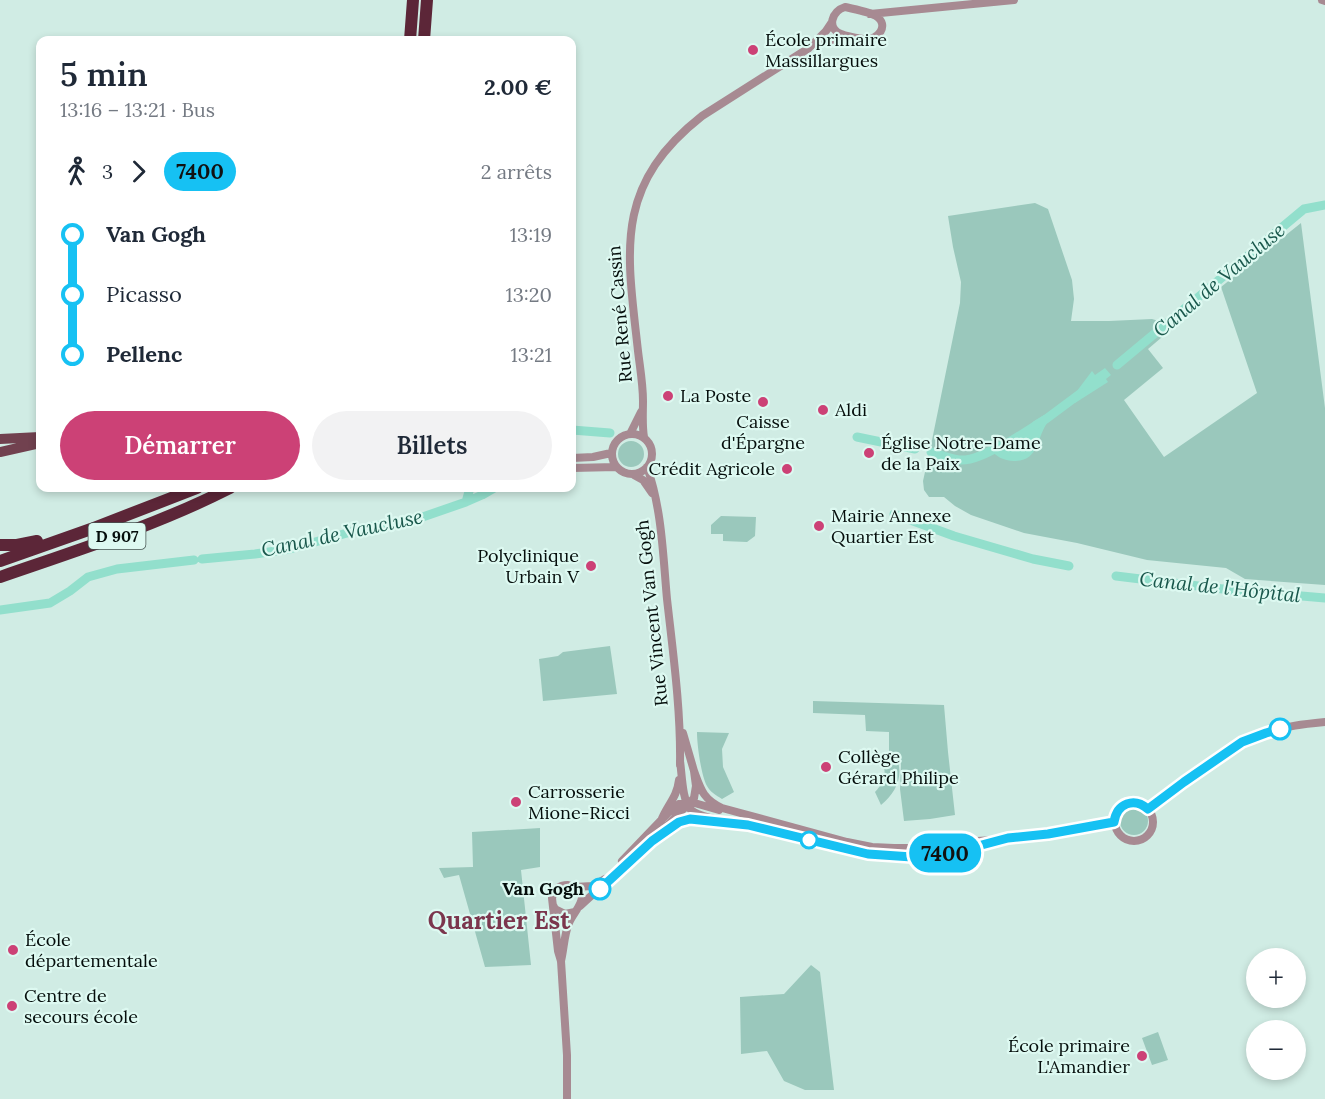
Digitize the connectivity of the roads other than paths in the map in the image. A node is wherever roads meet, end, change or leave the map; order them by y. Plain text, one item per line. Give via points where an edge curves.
1 (427, 0) edge
2 (1014, 0) edge
3 (413, 1) edge
4 (903, 11) junction
5 (870, 14) junction
6 (832, 22) junction
7 (882, 29) junction
8 (846, 35) junction
9 (410, 36) edge
10 (424, 36) edge
11 (809, 48) junction
12 (642, 408) junction
13 (630, 434) junction
14 (36, 436) edge
15 (644, 437) junction
16 (0, 439) edge
17 (36, 444) edge
18 (0, 452) edge
19 (611, 453) junction
20 (576, 458) edge
21 (616, 467) junction
22 (576, 468) edge
23 (647, 468) junction
24 (634, 475) junction
25 (187, 492) edge
26 (222, 492) edge
27 (655, 498) junction
28 (91, 529) junction
29 (0, 545) edge
30 (0, 561) edge
31 (0, 577) edge
32 (1325, 723) edge
33 (680, 724) junction
34 (680, 761) junction
35 (694, 771) junction
36 (688, 804) junction
37 (1148, 809) junction
38 (738, 812) junction
39 (661, 821) junction
40 (1114, 822) junction
41 (736, 823) junction
42 (1008, 838) junction
43 (652, 841) junction
44 (574, 886) junction
45 (552, 904) junction
46 (578, 909) junction
47 (561, 961) junction
48 (567, 1099) edge

1 - 10 highway
2 - 4 street
3 - 9 highway
4 - 5 street
4 - 7 street
5 - 6 street, Rue René Cassin via 845,7 836,11
5 - 7 street via 879,19
6 - 8 street via 836,31
6 - 11 street, Rue René Cassin
7 - 8 street via 870,39
8 - 11 street, Rue René Cassin
11 - 12 street, Rue René Cassin via 702,116 665,150 647,176 631,225 629,250
12 - 13 street, Rue René Cassin
12 - 15 street, Rue René Cassin
13 - 15 street
13 - 19 street via 619,438
14 - 16 main road
15 - 23 street via 652,449
17 - 18 main road
19 - 20 street
19 - 21 street
21 - 22 street
21 - 24 street
23 - 24 street
23 - 27 street, Rue Vincent Van Gogh
24 - 27 street, Rue Vincent Van Gogh via 647,484
25 - 28 highway, D 907
26 - 31 highway, D 907 via 164,518
27 - 33 street, Rue Vincent Van Gogh
28 - 29 highway
28 - 30 highway, D 907
32 - 37 street via 1280,729 1242,742
33 - 34 street, Rue Vincent Van Gogh
33 - 35 street, Rue Vincent Van Gogh
34 - 36 street, Rue Vincent Van Gogh
34 - 39 street, Rue Vincent Van Gogh via 677,794
35 - 36 street, Rue Vincent Van Gogh via 695,795
35 - 38 street via 706,798
36 - 38 street
36 - 39 street, Rue Vincent Van Gogh via 675,806
36 - 41 street via 699,815
36 - 43 street
37 - 40 street via 1138,803 1127,804 1118,811
37 - 40 street via 1153,818 1152,829 1141,840 1121,836
38 - 42 street via 872,847 918,848
39 - 44 street, Rue Vincent Van Gogh via 603,881 593,886
40 - 42 street
41 - 42 street via 845,850 889,856 936,855
41 - 43 street via 684,820
43 - 46 street
44 - 45 street via 559,887 552,894
44 - 46 street via 582,897
45 - 46 street via 565,914
45 - 47 street
46 - 47 street via 568,925
47 - 48 street

